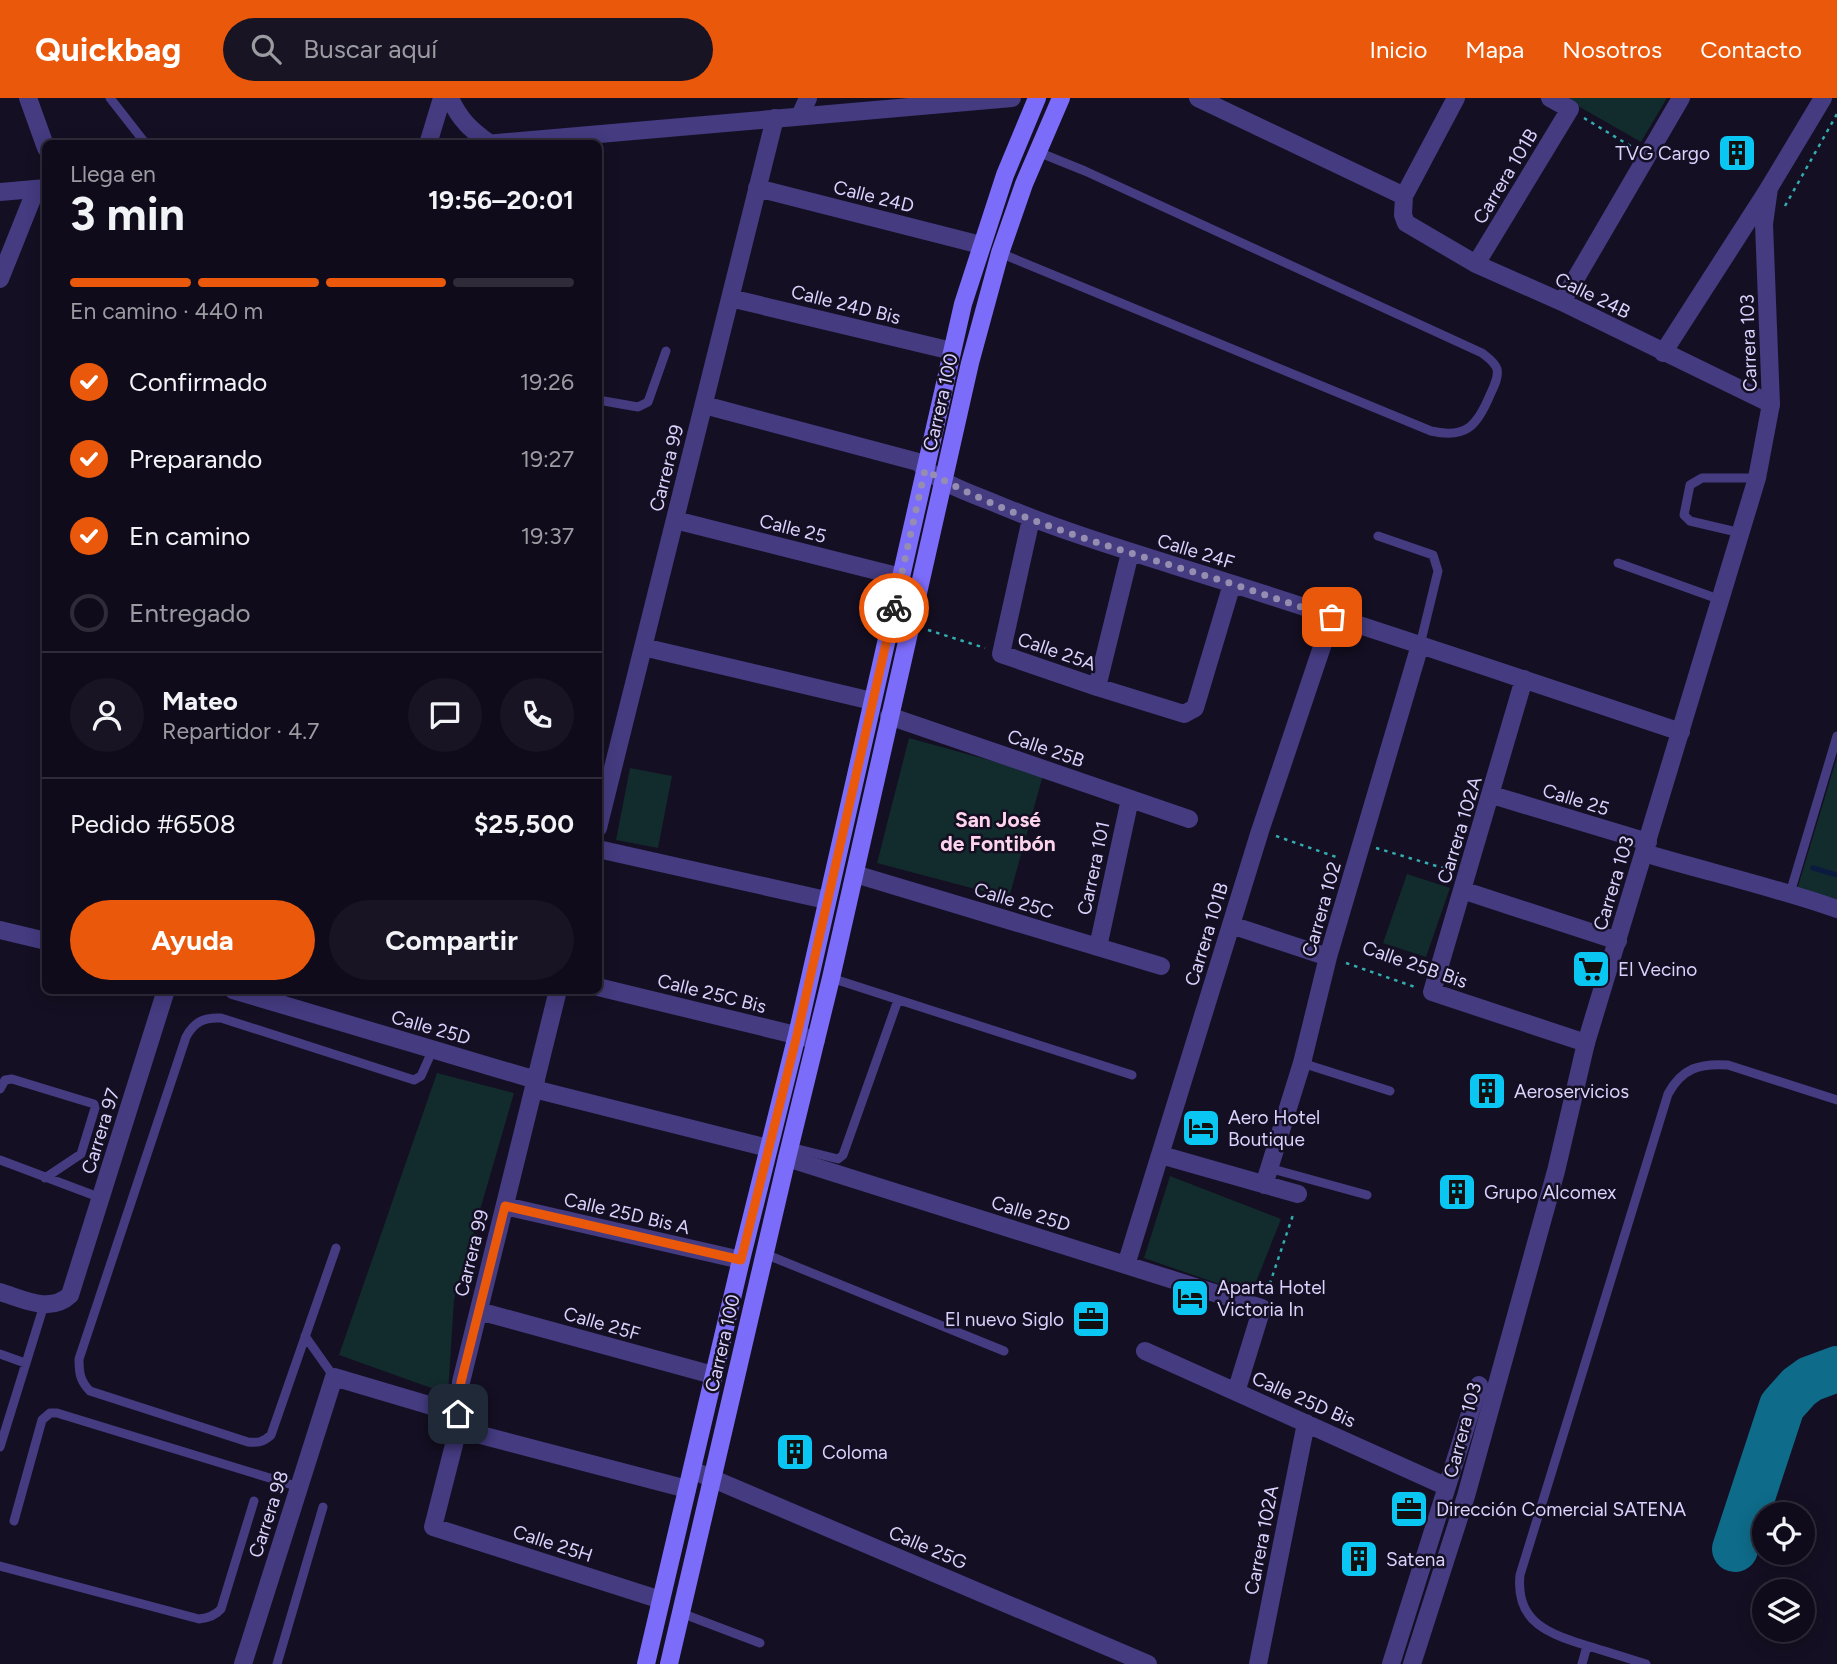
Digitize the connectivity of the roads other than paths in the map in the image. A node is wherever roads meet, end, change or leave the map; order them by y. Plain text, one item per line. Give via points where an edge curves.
1 (28, 98) edge
2 (442, 98) edge
3 (450, 98) edge
4 (808, 98) edge
5 (1012, 98) edge
6 (1037, 98) edge
7 (1060, 98) edge
8 (1198, 98) edge
9 (1456, 98) edge
10 (1550, 98) edge
11 (1681, 98) edge
12 (1823, 98) edge
13 (115, 100) edge
14 (888, 103) edge
15 (800, 116) junction
16 (775, 118) junction
17 (43, 140) edge
18 (143, 140) edge
19 (429, 140) edge
20 (483, 140) edge
21 (522, 140) edge
22 (1038, 152) junction
23 (41, 188) edge
24 (757, 188) junction
25 (1769, 188) junction
26 (0, 192) edge
27 (1404, 196) junction
28 (981, 244) junction
29 (1000, 253) junction
30 (1476, 264) junction
31 (0, 279) edge
32 (730, 298) junction
33 (1562, 302) junction
34 (666, 351) dead end
35 (952, 351) junction
36 (1663, 353) junction
37 (602, 401) edge
38 (1771, 404) junction
39 (704, 405) junction
40 (925, 470) junction
41 (1757, 478) junction
42 (943, 480) junction
43 (1031, 519) junction
44 (675, 520) junction
45 (1741, 533) junction
46 (1378, 536) dead end
47 (1130, 553) junction
48 (1618, 563) dead end
49 (901, 577) junction
50 (1232, 584) junction
51 (1721, 600) junction
52 (1332, 617) junction
53 (1420, 645) junction
54 (643, 648) junction
55 (1524, 679) junction
56 (1097, 687) junction
57 (872, 701) junction
58 (889, 716) junction
59 (1681, 732) junction
60 (1837, 736) edge
61 (1492, 795) junction
62 (1130, 799) junction
63 (602, 812) edge
64 (1189, 818) dead end
65 (1646, 847) junction
66 (602, 850) edge
67 (855, 874) junction
68 (1465, 883) junction
69 (1790, 893) junction
70 (826, 900) junction
71 (1837, 909) edge
72 (1231, 925) junction
73 (0, 930) edge
74 (42, 940) edge
75 (1618, 941) junction
76 (1098, 947) junction
77 (1328, 957) junction
78 (1161, 966) dead end
79 (831, 978) junction
80 (602, 988) edge
81 (1432, 992) joint
82 (165, 994) edge
83 (247, 994) edge
84 (557, 994) edge
85 (898, 1000) junction
86 (797, 1035) junction
87 (816, 1040) junction
88 (1586, 1043) junction
89 (433, 1049) junction
90 (1302, 1063) junction
91 (1132, 1075) dead end
92 (535, 1084) junction
93 (0, 1089) edge
94 (1390, 1091) dead end
95 (1837, 1100) edge
96 (768, 1148) junction
97 (788, 1152) junction
98 (1161, 1155) junction
99 (0, 1160) edge
100 (1267, 1176) junction
101 (45, 1178) junction
102 (1298, 1195) road end
103 (1367, 1195) dead end
104 (101, 1198) junction
105 (505, 1206) junction
106 (336, 1248) dead end
107 (765, 1254) junction
108 (741, 1260) junction
109 (1125, 1265) junction
110 (0, 1292) edge
111 (44, 1305) junction
112 (479, 1311) junction
113 (305, 1336) junction
114 (1004, 1351) dead end
115 (1145, 1351) dead end
116 (0, 1354) edge
117 (25, 1363) junction
118 (713, 1376) junction
119 (334, 1377) junction
120 (1479, 1385) dead end
121 (1236, 1392) junction
122 (458, 1422) junction
123 (1306, 1423) junction
124 (0, 1447) edge
125 (692, 1470) junction
126 (712, 1477) junction
127 (1445, 1486) junction
128 (299, 1488) junction
129 (687, 1489) junction
130 (254, 1502) dead end
131 (323, 1507) dead end
132 (14, 1521) dead end
133 (433, 1527) joint
134 (0, 1566) edge
135 (661, 1600) junction
136 (681, 1613) junction
137 (760, 1643) dead end
138 (1587, 1646) junction
139 (243, 1664) edge
140 (276, 1664) edge
141 (646, 1664) edge
142 (669, 1664) edge
143 (1148, 1664) edge
144 (1258, 1664) edge
145 (1391, 1664) edge
146 (1412, 1664) edge
147 (1582, 1664) edge
148 (1646, 1664) edge

1 - 17 street
2 - 19 street
3 - 20 street via 460,118
4 - 15 street
5 - 14 street
6 - 28 main road, Carrera 100
7 - 22 main road, Carrera 100
8 - 27 street
9 - 27 street
10 - 30 street, Carrera 101B via 1570,109
11 - 33 street
12 - 25 street, Carrera 103
13 - 18 lane
14 - 15 street
15 - 16 street
16 - 21 street
16 - 24 street, Carrera 99
22 - 29 main road, Carrera 100
22 - 29 lane via 1482,353 1492,360 1497,377 1474,425 1448,435
23 - 26 street
23 - 31 street
24 - 28 street, Calle 24D
24 - 32 street, Carrera 99
25 - 36 street, Carrera 103
25 - 38 street, Carrera 103 via 1765,224
27 - 30 street, Calle 24B via 1406,223
28 - 35 main road, Carrera 100
29 - 42 main road, Carrera 100
30 - 33 street, Calle 24B
32 - 35 street, Calle 24D Bis
32 - 39 street, Carrera 99
33 - 36 street, Calle 24B
34 - 37 lane via 648,402 638,407
35 - 40 main road, Carrera 100
36 - 38 street, Calle 24B
38 - 41 street, Carrera 103
39 - 40 street, Calle 24F via 918,462
39 - 44 street, Carrera 99
40 - 42 street, Calle 24F
40 - 49 main road, Carrera 100
41 - 45 street, Carrera 103
41 - 45 lane via 1702,478 1690,485 1684,515 1690,521
42 - 43 street, Calle 24F
42 - 58 main road, Carrera 100
43 - 47 street, Calle 24F
43 - 56 street, Calle 25A via 1002,654
44 - 49 street, Calle 25
44 - 54 street, Carrera 99
45 - 51 street, Carrera 103
46 - 53 lane via 1436,560 1438,571
47 - 50 street, Calle 24F
47 - 56 street
48 - 51 lane
49 - 57 main road, Carrera 100
50 - 52 street, Calle 24F
50 - 56 street, Calle 25A via 1195,708 1190,712
51 - 59 street, Carrera 103
52 - 53 street, Calle 24F
52 - 72 street, Carrera 101B
53 - 55 street, Calle 24F
53 - 77 street, Carrera 102
54 - 57 street
54 - 63 street, Carrera 99
55 - 59 street, Calle 24F
55 - 61 street, Carrera 102A
57 - 70 main road, Carrera 100
58 - 62 street, Calle 25B
58 - 67 main road, Carrera 100
59 - 65 street, Carrera 103
60 - 69 lane
61 - 65 street, Calle 25
61 - 68 street, Carrera 102A
62 - 64 street, Calle 25B
62 - 76 street, Carrera 101
65 - 69 street, Calle 25 via 1673,863
65 - 75 street, Carrera 103
66 - 70 street
67 - 76 street, Calle 25C
67 - 79 main road, Carrera 100
68 - 75 street
68 - 81 street, Carrera 102A
69 - 71 street, Calle 25
70 - 86 main road, Carrera 100
72 - 77 street
72 - 98 street, Carrera 101B
73 - 74 street
75 - 88 street, Carrera 103
76 - 78 street, Calle 25C
77 - 90 street, Carrera 102
79 - 85 lane
79 - 87 main road, Carrera 100
80 - 86 street, Calle 25C Bis
81 - 88 street, Calle 25B Bis
82 - 104 street, Carrera 97
83 - 89 street, Calle 25D
84 - 92 street, Carrera 99
85 - 91 lane
85 - 97 lane via 843,1155 838,1159
86 - 87 street, Calle 25C Bis
86 - 96 main road, Carrera 100
87 - 97 main road, Carrera 100
88 - 146 street, Carrera 103 via 1556,1171 1470,1483
89 - 92 street, Calle 25D
89 - 113 lane via 421,1076 414,1080 221,1018 197,1022 187,1037 79,1359 79,1374 90,1391 259,1443 271,1435
90 - 94 lane
90 - 100 street, Carrera 102
92 - 96 street, Calle 25D
92 - 105 street, Carrera 99
93 - 101 lane via 5,1080 12,1079 93,1104 81,1154
95 - 138 lane via 1728,1065 1710,1064 1685,1072 1668,1094 1520,1575 1520,1596 1532,1619 1548,1632
96 - 108 main road, Carrera 100
97 - 107 main road, Carrera 100
97 - 109 street, Calle 25D
98 - 100 street
98 - 109 street, Carrera 101B
99 - 101 lane
100 - 102 street
100 - 103 lane
101 - 104 lane
104 - 111 street, Carrera 97 via 70,1295
105 - 108 street, Calle 25D Bis A
105 - 112 street, Carrera 99
106 - 113 lane
107 - 114 lane
107 - 126 main road, Carrera 100
108 - 118 main road, Carrera 100
109 - 121 street, Calle 25D via 1262,1308
110 - 111 street
111 - 117 lane
112 - 118 street, Calle 25F
112 - 122 street, Carrera 99 via 461,1382
113 - 119 lane
115 - 121 street, Calle 25D Bis
116 - 117 lane
117 - 124 lane
118 - 125 main road, Carrera 100
119 - 122 street
119 - 128 street, Carrera 98
120 - 127 street, Carrera 103
121 - 123 street, Calle 25D Bis
122 - 129 street
122 - 133 street, Carrera 99
123 - 127 street, Calle 25D Bis
123 - 144 street, Carrera 102A
125 - 126 street, Calle 25G
125 - 129 main road, Carrera 100
126 - 136 main road, Carrera 100
126 - 143 street, Calle 25G
127 - 145 street, Carrera 103
128 - 132 lane via 57,1412 42,1420
128 - 139 street, Carrera 98
129 - 135 main road, Carrera 100
130 - 134 lane via 221,1609 208,1618
131 - 140 lane
133 - 135 street, Calle 25H
135 - 141 main road, Carrera 100
136 - 137 lane
136 - 142 main road, Carrera 100
138 - 147 lane
138 - 148 lane

